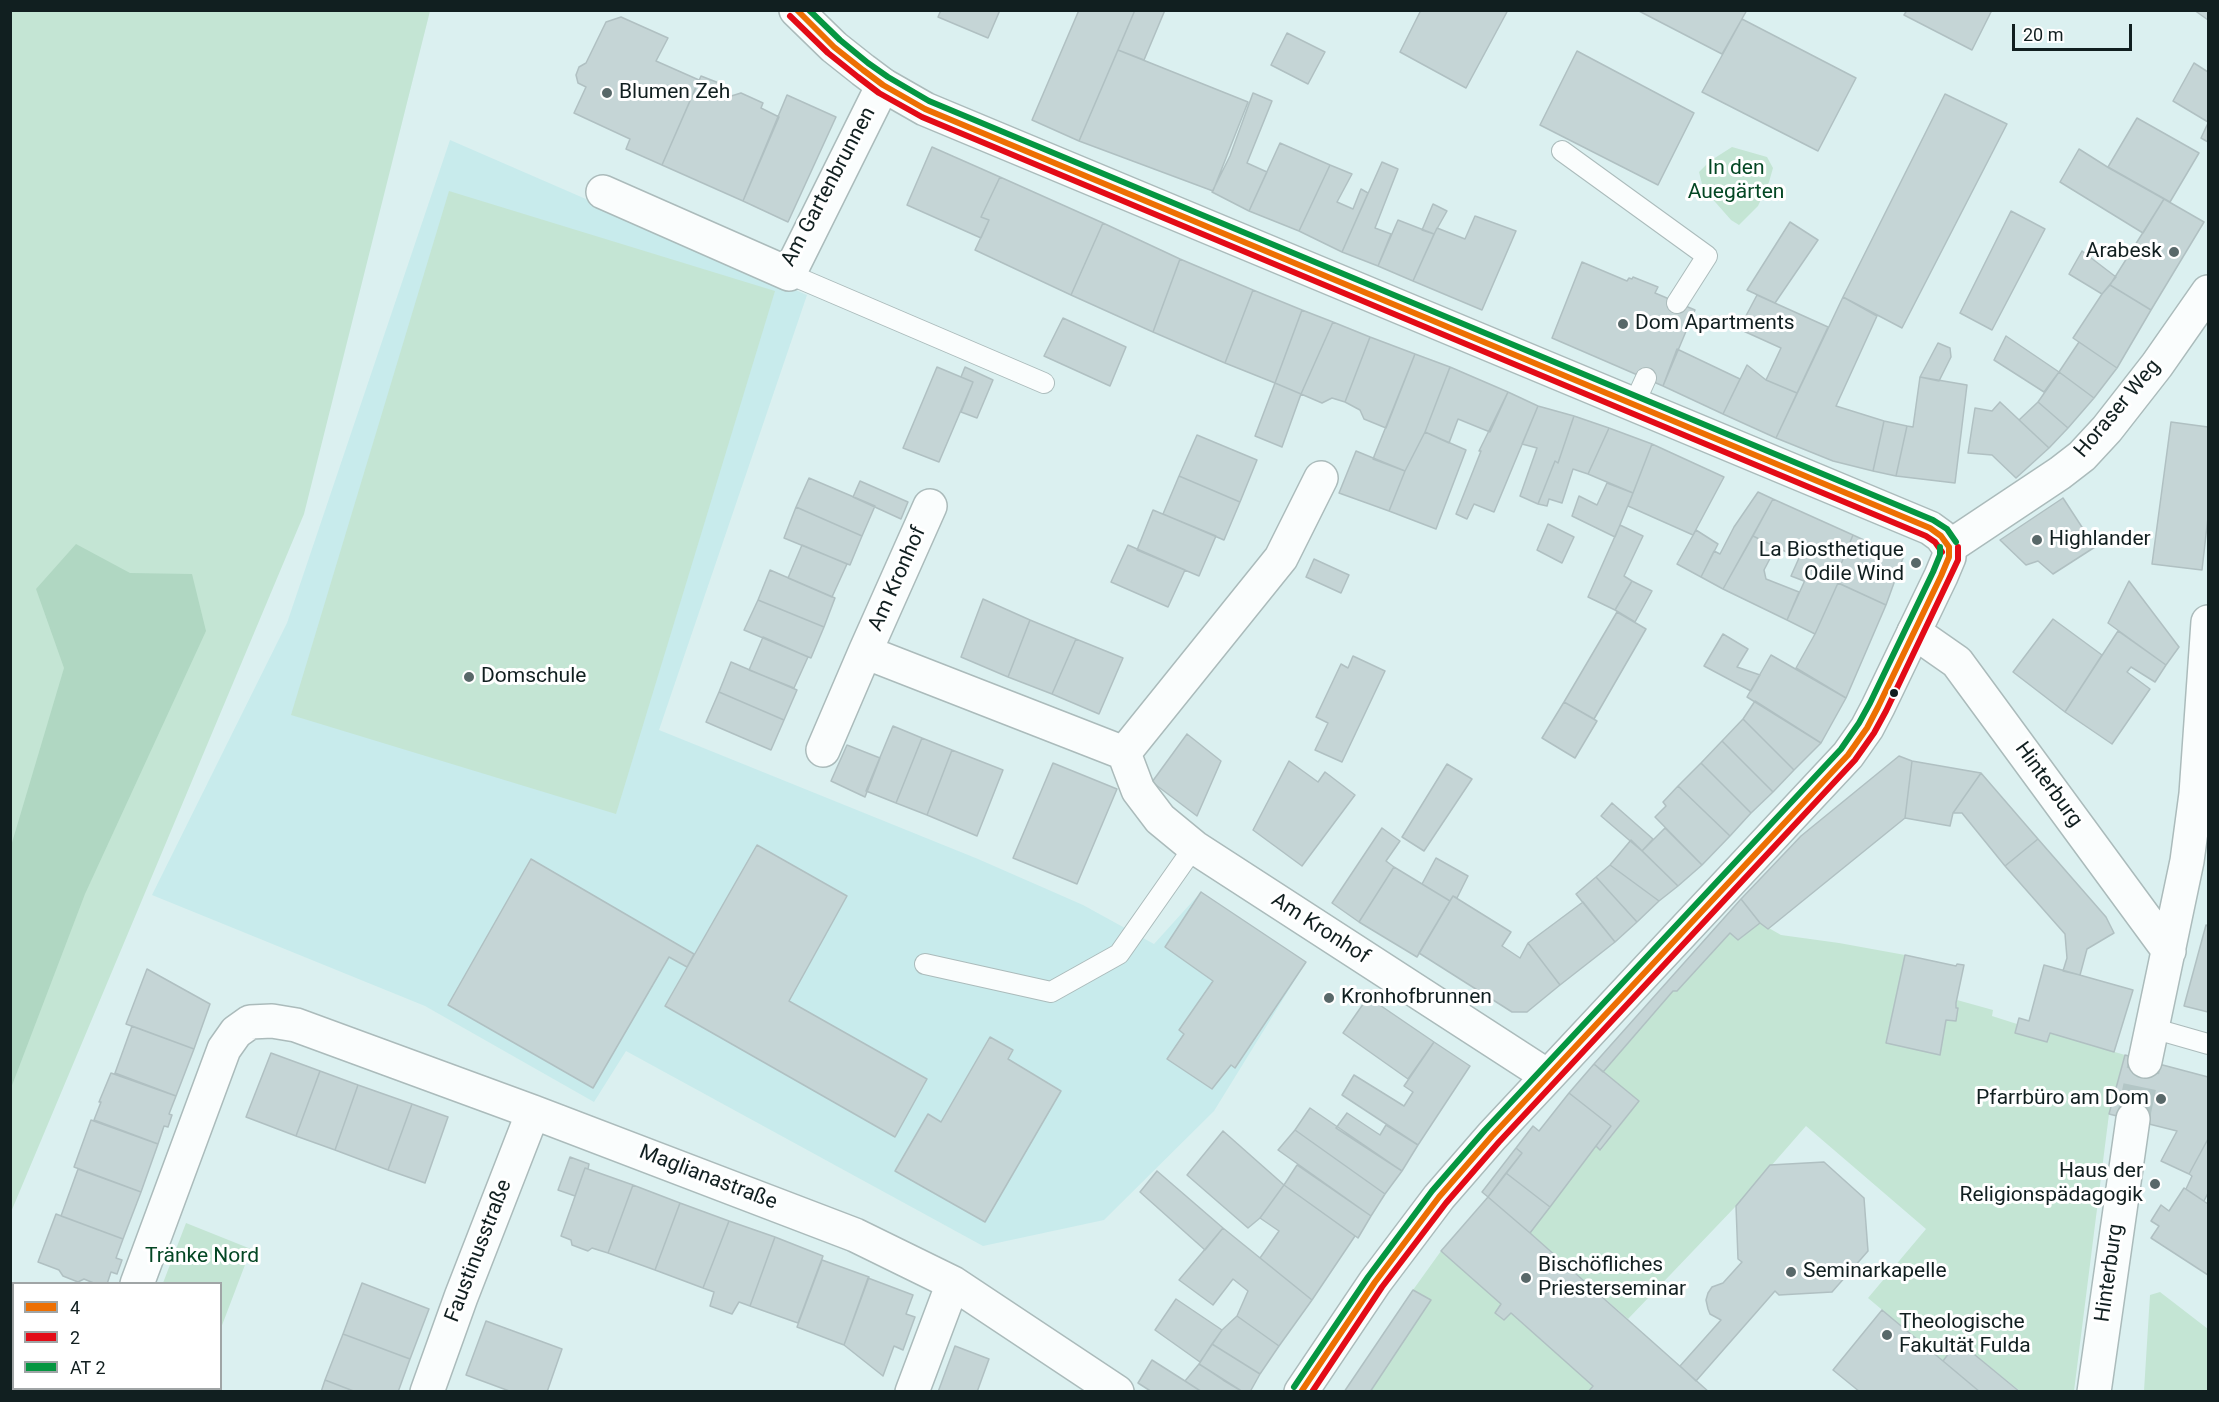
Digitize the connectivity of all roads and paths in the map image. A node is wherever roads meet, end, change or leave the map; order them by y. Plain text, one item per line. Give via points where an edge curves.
1 (796, 10) edge
2 (883, 85) junction
3 (1562, 151) dead end
4 (603, 192) dead end
5 (789, 274) junction
6 (2208, 292) edge
7 (1677, 303) dead end
8 (1044, 383) dead end
9 (1321, 478) dead end
10 (930, 506) dead end
11 (1948, 548) junction
12 (2208, 622) edge
13 (1914, 632) junction
14 (865, 652) junction
15 (823, 750) dead end
16 (1124, 753) junction
17 (1194, 847) junction
18 (2169, 951) junction
19 (925, 964) dead end
20 (2152, 1028) junction
21 (2208, 1044) edge
22 (2145, 1061) tunnel mouth
23 (1546, 1075) junction
24 (533, 1112) junction
25 (2133, 1119) tunnel mouth
26 (138, 1282) edge
27 (953, 1283) junction
28 (427, 1392) edge
29 (912, 1392) edge
30 (1117, 1392) edge
31 (1301, 1392) edge
32 (2094, 1392) edge

1 - 2 street via 834,47
2 - 5 street, Am Gartenbrunnen
2 - 11 street via 962,125 1640,391 1930,528
3 - 7 lane via 1707,256
4 - 5 street, Am Gartenbrunnen
5 - 8 lane
6 - 11 street, Horaser Weg via 2150,374 2082,456
9 - 16 street via 1281,558
10 - 14 street, Am Kronhof
11 - 13 street via 1945,567
12 - 18 street via 2196,794
13 - 18 street, Hinterburg via 1957,662
13 - 23 street via 1867,728 1848,755
14 - 15 street, Am Kronhof
14 - 16 street, Am Kronhof
16 - 17 street, Am Kronhof via 1138,790 1160,819
17 - 19 lane via 1119,954 1051,992
17 - 23 street, Am Kronhof
18 - 20 street
20 - 21 lane
20 - 22 street
23 - 31 street via 1439,1197 1375,1282
24 - 26 street, Maglianastraße via 296,1025 250,1022 236,1032 224,1049
24 - 27 street, Maglianastraße via 855,1235
24 - 28 street, Faustinusstraße
25 - 32 street, Hinterburg
27 - 29 street
27 - 30 street, Maglianastraße

